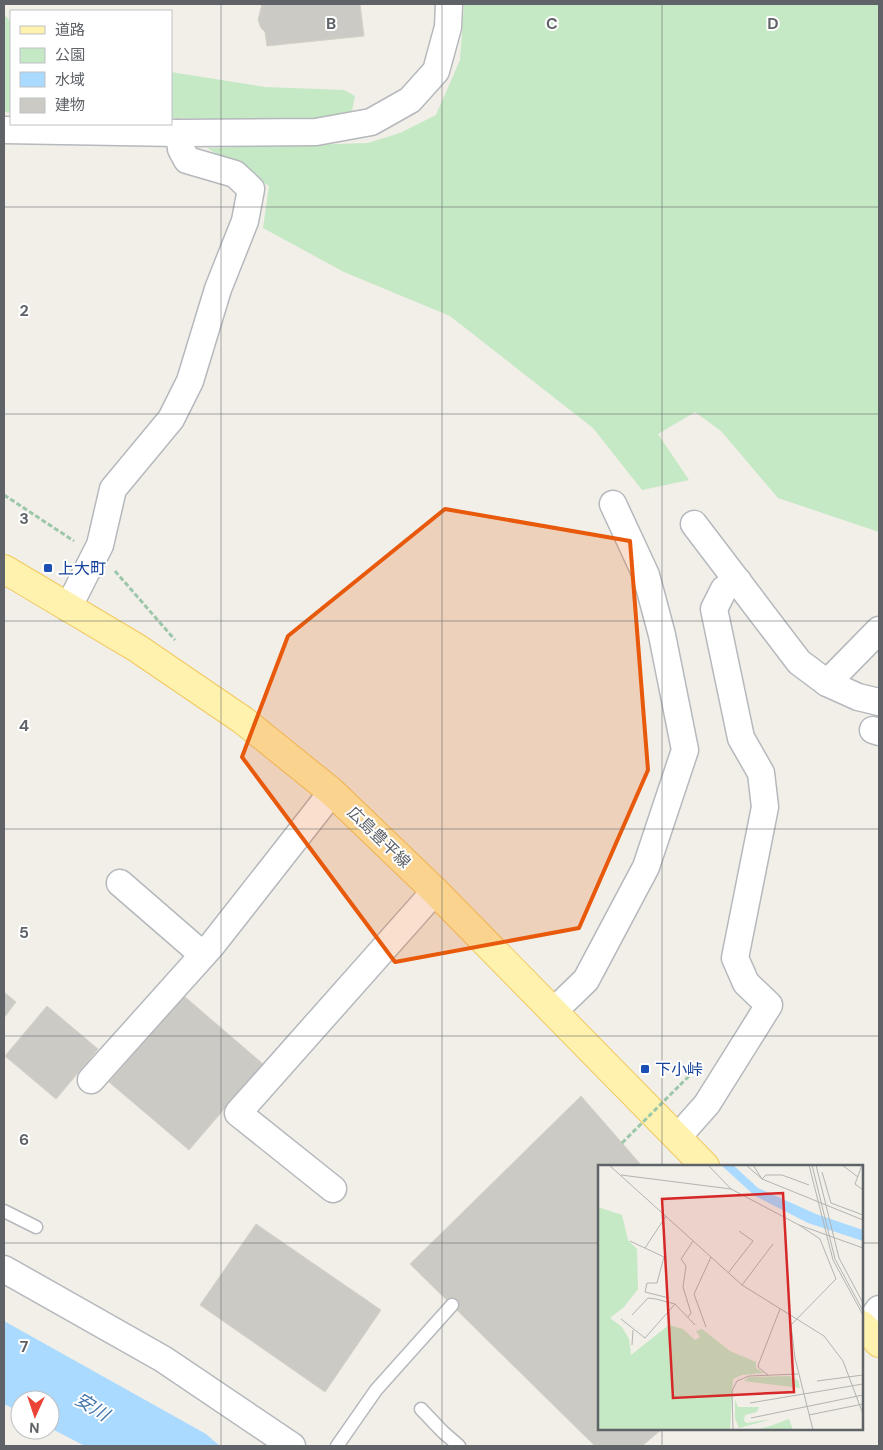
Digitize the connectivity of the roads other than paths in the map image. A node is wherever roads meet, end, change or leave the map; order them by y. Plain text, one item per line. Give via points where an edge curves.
1 (449, 4) edge
2 (4, 130) edge
3 (179, 133) junction
4 (613, 504) dead end
5 (694, 524) dead end
6 (4, 568) edge
7 (738, 581) junction
8 (68, 608) junction
9 (879, 630) edge
10 (827, 683) junction
11 (879, 702) edge
12 (332, 792) junction
13 (120, 883) dead end
14 (435, 891) junction
15 (203, 955) junction
16 (554, 1011) junction
17 (91, 1080) dead end
18 (677, 1138) junction
19 (704, 1165) edge
20 (333, 1190) dead end
21 (4, 1211) edge
22 (36, 1227) dead end
23 (4, 1269) edge
24 (452, 1305) dead end
25 (421, 1409) dead end
26 (292, 1446) edge
27 (337, 1446) edge
28 (459, 1446) edge

1 - 3 street via 448,27 436,71 410,100 371,122 316,132
2 - 3 street
3 - 8 street via 180,149 187,160 235,174 251,189 245,221 218,289 190,380 171,419 112,489 100,545
4 - 16 street via 646,575 662,635 685,750 646,867 586,980
5 - 7 street
6 - 8 main road, 広島豊平線
7 - 10 street via 799,662
7 - 18 street via 724,589 714,609 741,738 761,773 765,807 735,958 746,983 769,1005 707,1104
8 - 12 main road, 広島豊平線 via 136,648 244,722
9 - 10 street
10 - 11 street via 858,697
12 - 14 main road, 広島豊平線
12 - 15 street
13 - 15 street
14 - 16 main road, 広島豊平線
14 - 20 street via 238,1113
15 - 17 street
16 - 18 main road, 広島豊平線
18 - 19 main road, 広島豊平線
21 - 22 lane
23 - 26 street via 163,1359
24 - 27 lane via 376,1390
25 - 28 lane

